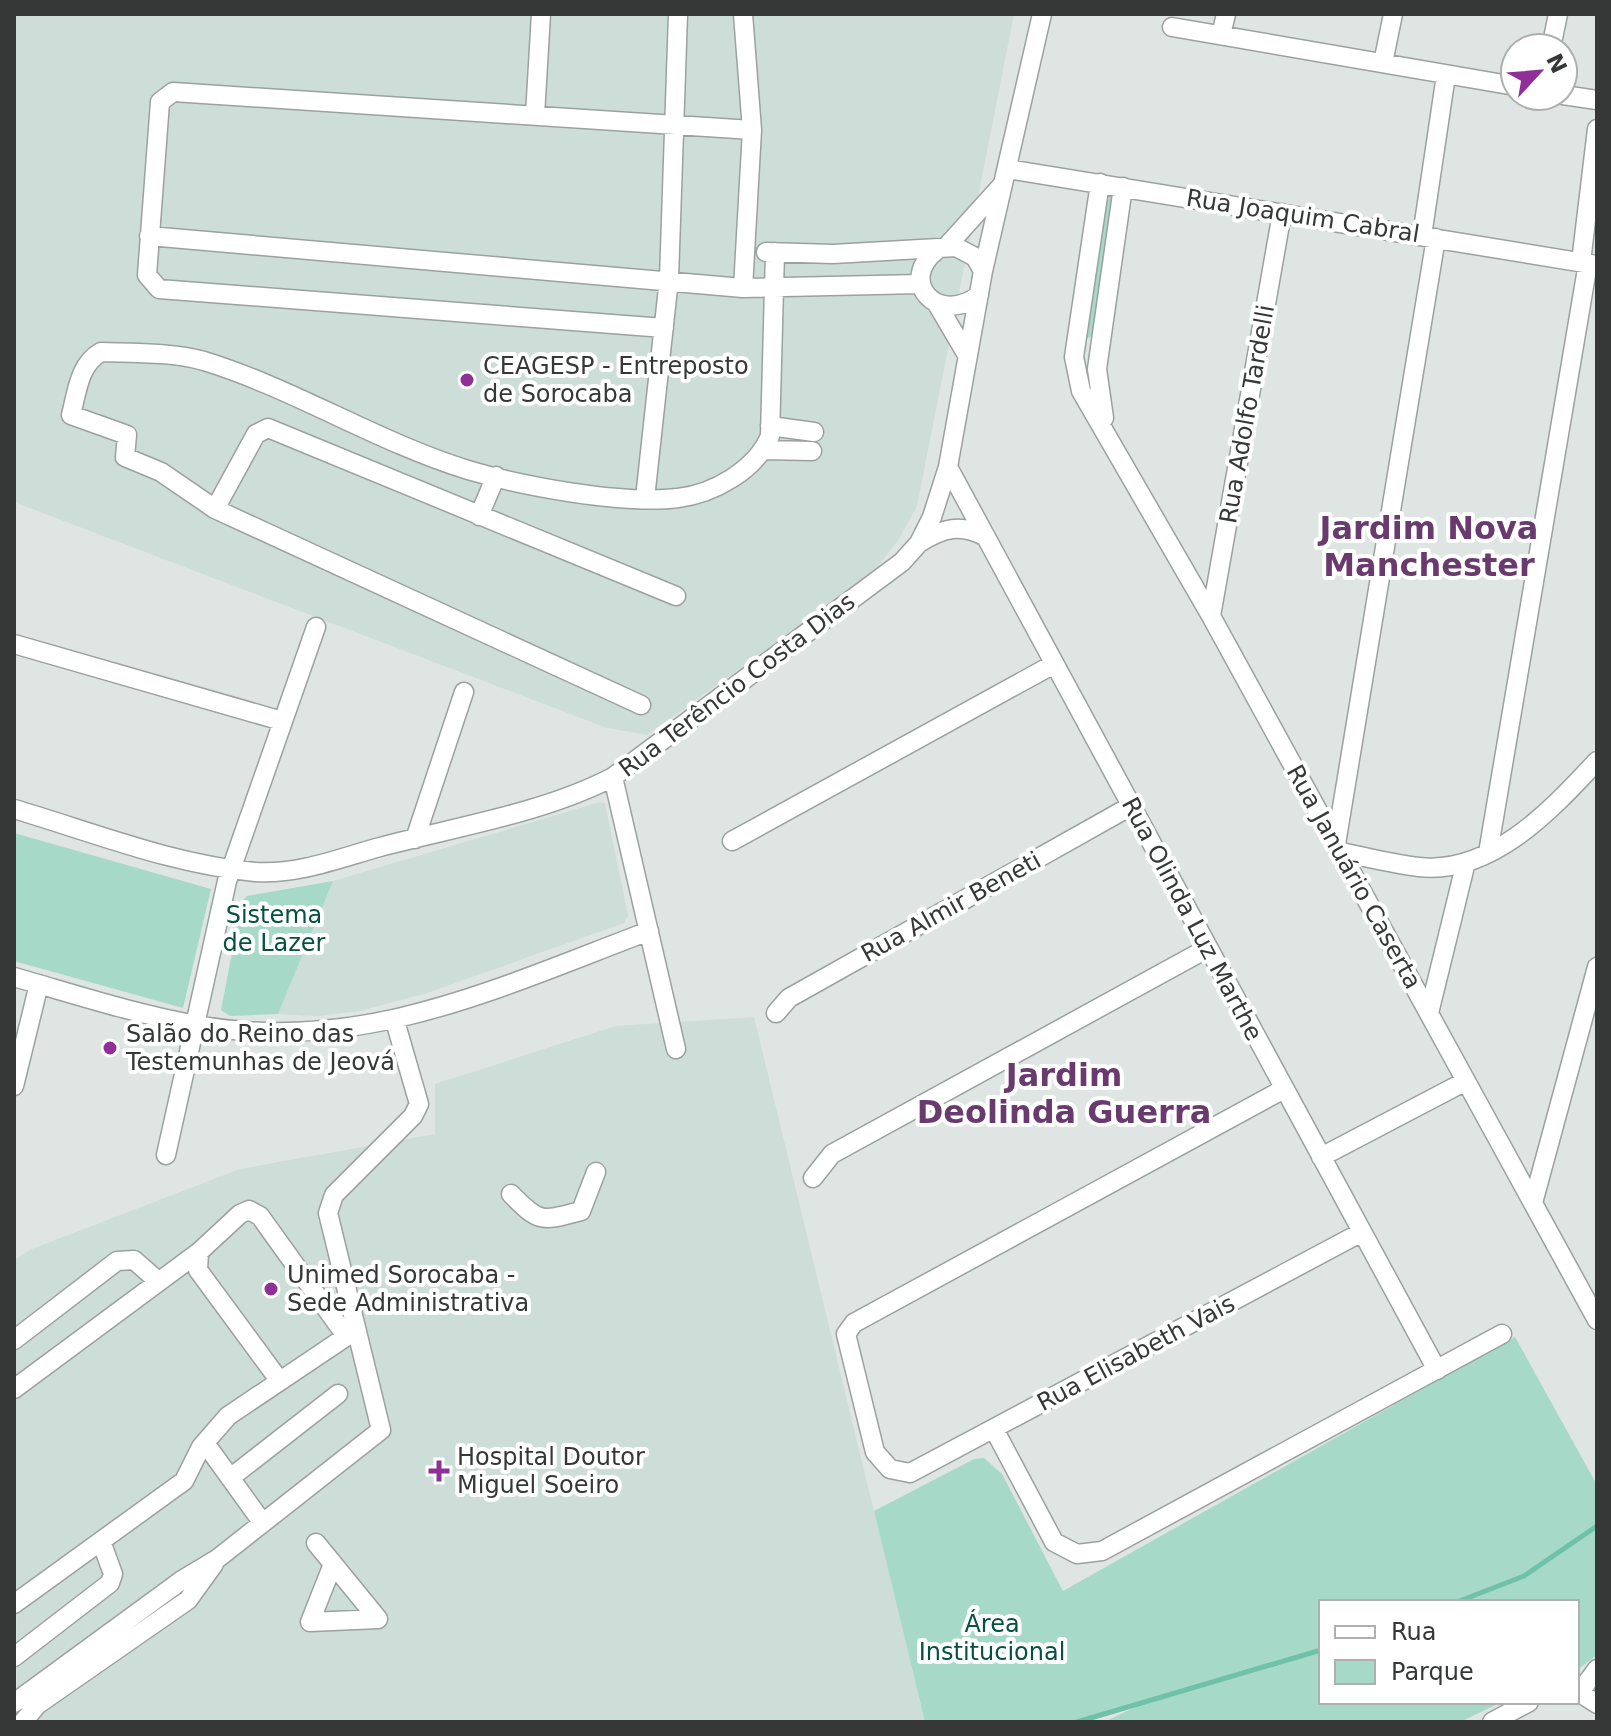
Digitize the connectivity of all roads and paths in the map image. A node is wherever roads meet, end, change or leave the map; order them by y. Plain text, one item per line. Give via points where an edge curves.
1 (541, 14) edge
2 (678, 14) edge
3 (743, 14) edge
4 (1042, 14) edge
5 (1226, 14) edge
6 (1393, 14) edge
7 (1172, 27) dead end
8 (1221, 35) junction
9 (1383, 63) junction
10 (1446, 75) junction
11 (1499, 83) edge
12 (535, 115) junction
13 (673, 124) junction
14 (1597, 129) edge
15 (752, 130) junction
16 (1007, 176) junction
17 (1100, 183) junction
18 (1123, 187) junction
19 (1282, 213) junction
20 (149, 236) junction
21 (1429, 237) junction
22 (941, 248) junction
23 (747, 251) junction
24 (775, 252) junction
25 (1589, 263) edge
26 (983, 271) junction
27 (669, 279) junction
28 (921, 284) junction
29 (743, 288) junction
30 (776, 289) junction
31 (979, 295) junction
32 (937, 304) junction
33 (664, 328) junction
34 (967, 355) junction
35 (770, 426) junction
36 (1109, 437) junction
37 (764, 450) junction
38 (948, 467) junction
39 (496, 476) junction
40 (645, 498) junction
41 (215, 509) junction
42 (479, 516) junction
43 (986, 537) junction
44 (919, 543) junction
45 (676, 596) dead end
46 (1211, 616) junction
47 (316, 627) dead end
48 (14, 644) edge
49 (1054, 664) junction
50 (464, 692) dead end
51 (641, 705) dead end
52 (282, 721) junction
53 (1597, 761) edge
54 (613, 777) junction
55 (1131, 806) junction
56 (14, 809) edge
57 (415, 839) junction
58 (732, 841) dead end
59 (1338, 848) junction
60 (1488, 853) junction
61 (1466, 862) junction
62 (231, 868) junction
63 (649, 931) junction
64 (1208, 948) junction
65 (1597, 967) edge
66 (14, 977) edge
67 (39, 984) junction
68 (776, 1013) dead end
69 (1429, 1013) junction
70 (395, 1021) junction
71 (198, 1026) junction
72 (676, 1049) dead end
73 (1466, 1081) junction
74 (14, 1086) edge
75 (1284, 1089) junction
76 (166, 1155) dead end
77 (1321, 1157) junction
78 (596, 1172) dead end
79 (813, 1178) dead end
80 (511, 1194) dead end
81 (1533, 1203) junction
82 (1362, 1232) junction
83 (199, 1252) junction
84 (158, 1281) junction
85 (1597, 1320) edge
86 (351, 1333) junction
87 (1502, 1334) dead end
88 (14, 1340) edge
89 (1437, 1370) junction
90 (279, 1380) junction
91 (14, 1389) edge
92 (338, 1394) dead end
93 (994, 1429) junction
94 (205, 1443) junction
95 (230, 1478) junction
96 (262, 1522) junction
97 (101, 1541) junction
98 (316, 1543) dead end
99 (217, 1559) junction
100 (333, 1564) dead end
101 (14, 1604) edge
102 (14, 1657) edge
103 (1597, 1669) edge
104 (1579, 1690) edge
105 (1579, 1692) edge
106 (14, 1703) edge
107 (1525, 1704) edge
108 (1597, 1704) edge
109 (23, 1722) edge
110 (1492, 1722) edge

1 - 12 street
2 - 13 street
3 - 15 street
4 - 16 street, Rua Terêncio Costa Dias
5 - 8 street
6 - 9 street
7 - 8 street
8 - 9 street
9 - 10 street
10 - 11 street
10 - 21 street via 1431,154
12 - 13 street
12 - 20 street via 173,92 160,102
13 - 15 street
13 - 27 street
14 - 25 street
15 - 23 street
16 - 17 street, Rua Joaquim Cabral
16 - 22 street
16 - 26 street, Rua Terêncio Costa Dias
17 - 18 street, Rua Joaquim Cabral
17 - 36 street via 1074,357 1081,391
18 - 19 street, Rua Joaquim Cabral
18 - 36 street via 1097,369
19 - 21 street, Rua Joaquim Cabral
19 - 46 street, Rua Adolfo Tardelli
20 - 27 street
20 - 33 street via 147,275 159,289
21 - 25 street, Rua Joaquim Cabral
21 - 59 street
22 - 24 street
22 - 26 street via 969,253
22 - 28 street via 923,264
23 - 24 street
23 - 29 street
24 - 30 street
25 - 60 street
26 - 31 street, Rua Terêncio Costa Dias
27 - 29 street
27 - 33 street
28 - 30 street
28 - 32 street
29 - 30 street
30 - 35 street
31 - 32 street via 959,307
31 - 34 street, Rua Terêncio Costa Dias
32 - 34 street
33 - 40 street
34 - 38 street, Rua Terêncio Costa Dias
35 - 37 street
35 - 37 street via 813,441
36 - 46 street, Rua Januário Caserta
37 - 40 street via 709,490
38 - 43 street, Rua Olinda Luz Marthe
38 - 44 street, Rua Terêncio Costa Dias
39 - 40 street
39 - 41 street via 428,455 201,361 144,353 101,352 90,358 71,415 127,435 125,457 161,472
39 - 42 street
41 - 42 street via 256,434 268,428
41 - 51 street
42 - 45 street
43 - 44 street via 964,527 952,528
43 - 49 street, Rua Olinda Luz Marthe
44 - 54 street, Rua Terêncio Costa Dias via 890,572
46 - 59 street, Rua Januário Caserta
47 - 52 street
48 - 52 street
49 - 55 street, Rua Olinda Luz Marthe
49 - 58 street
50 - 57 street
52 - 62 street
53 - 60 street via 1553,806
54 - 57 street, Rua Terêncio Costa Dias via 592,789
54 - 63 street
55 - 64 street, Rua Olinda Luz Marthe
55 - 68 street, Rua Almir Beneti via 789,998
56 - 62 street, Rua Terêncio Costa Dias
57 - 62 street, Rua Terêncio Costa Dias via 286,870
59 - 61 street via 1421,868
59 - 69 street, Rua Januário Caserta
60 - 61 street
61 - 69 street
62 - 71 street
63 - 70 street
63 - 72 street
64 - 75 street, Rua Olinda Luz Marthe
64 - 79 street via 832,1154
65 - 81 street
66 - 67 street
67 - 71 street
67 - 74 street
69 - 73 street, Rua Januário Caserta
70 - 71 street via 280,1033
70 - 86 street via 419,1104 334,1195 328,1213
71 - 76 street
73 - 77 street
73 - 81 street, Rua Januário Caserta
75 - 77 street, Rua Olinda Luz Marthe
75 - 93 street, Rua Elisabeth Vais via 854,1323 846,1334 875,1452 890,1469 910,1473
77 - 82 street, Rua Olinda Luz Marthe
78 - 80 street via 581,1211 544,1220 532,1216
81 - 85 street, Rua Januário Caserta
82 - 89 street, Rua Olinda Luz Marthe
82 - 93 street, Rua Elisabeth Vais
83 - 84 street
83 - 86 street via 249,1210 260,1216
83 - 90 street via 198,1270
84 - 88 street via 134,1260 117,1261
84 - 91 street
86 - 90 street
86 - 96 street via 381,1430
87 - 89 street
89 - 93 street via 1102,1551 1077,1554 1054,1542
90 - 94 street via 228,1416
92 - 95 street
94 - 95 street
94 - 97 street via 184,1481
95 - 96 street
96 - 99 street
97 - 101 street
97 - 102 street via 113,1574 110,1583
98 - 100 street
99 - 106 street
99 - 109 street via 188,1600 37,1705
103 - 104 street
105 - 108 street
107 - 110 street

